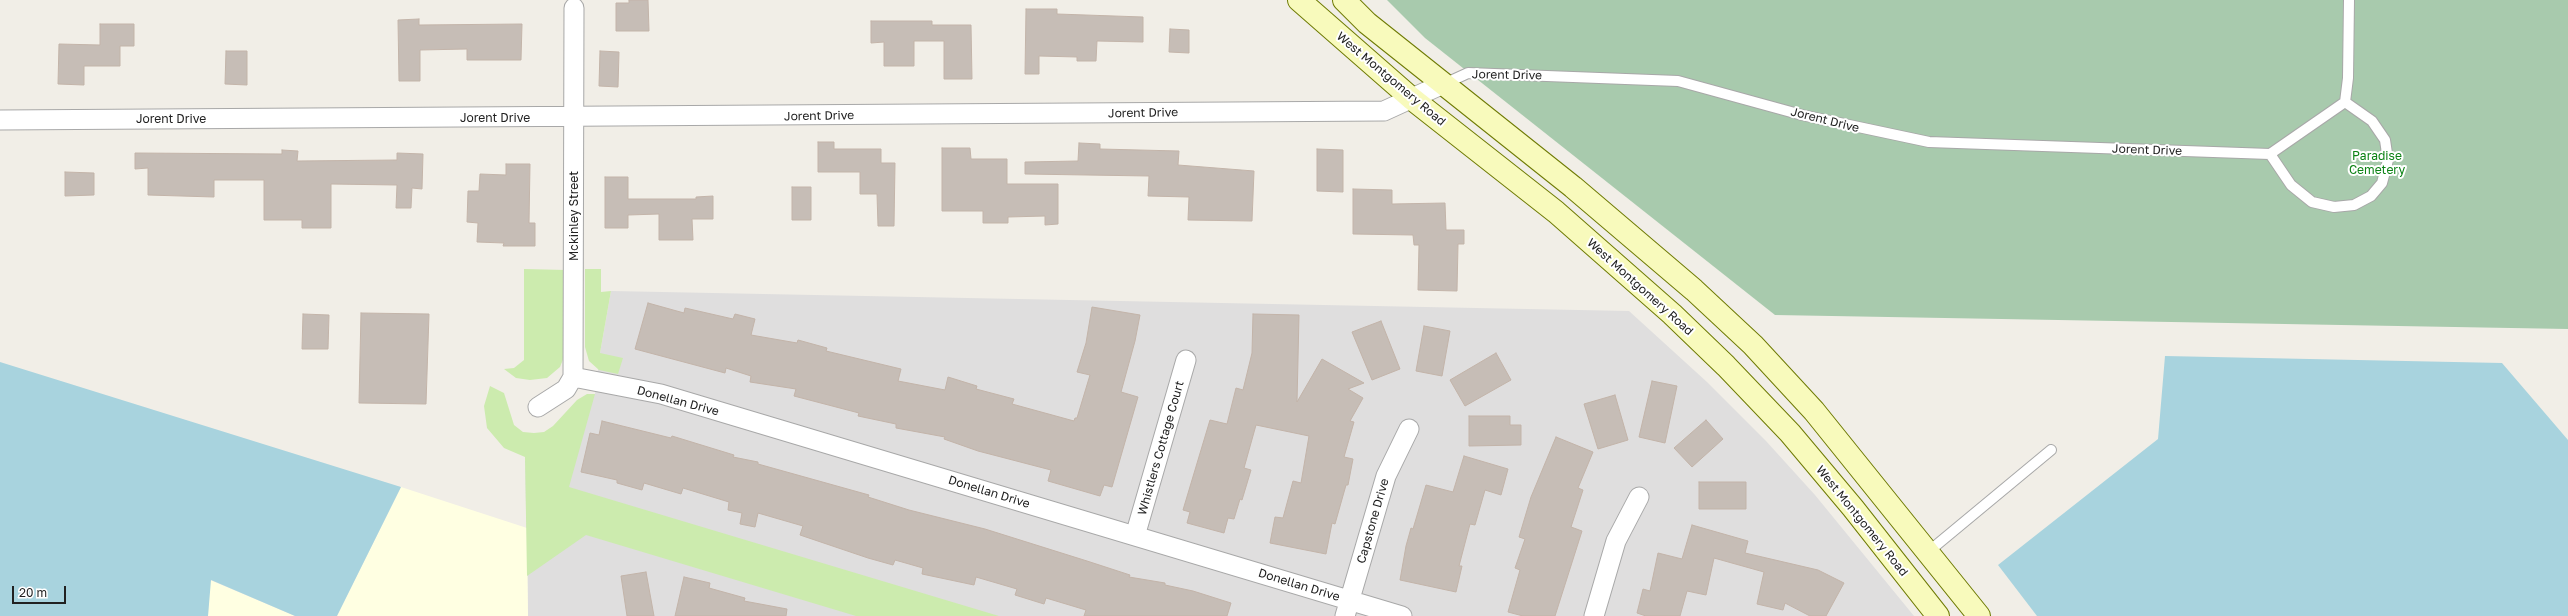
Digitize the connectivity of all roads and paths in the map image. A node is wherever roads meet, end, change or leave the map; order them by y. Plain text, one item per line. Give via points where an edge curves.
1 (1299, 0) edge
2 (1344, 0) edge
3 (2349, 0) edge
4 (574, 8) dead end
5 (1443, 84) junction
6 (1411, 98) junction
7 (2345, 102) junction
8 (574, 118) junction
9 (0, 120) edge
10 (2270, 154) junction
11 (1186, 360) dead end
12 (573, 377) junction
13 (538, 407) dead end
14 (1409, 429) dead end
15 (2052, 450) dead end
16 (1639, 497) dead end
17 (1135, 536) junction
18 (1928, 552) junction
19 (1348, 608) edge
20 (1402, 616) edge
21 (1594, 616) edge
22 (1938, 616) edge
23 (1979, 616) edge

1 - 6 main road, West Montgomery Road
2 - 5 main road
3 - 7 lane via 2348,78
4 - 8 street, Mckinley Street
5 - 6 street, Jorent Drive
5 - 10 lane, Jorent Drive via 1468,73 1678,80 1802,115 1929,142
5 - 18 main road via 1573,188 1694,290 1753,345 1814,411
6 - 8 street, Jorent Drive via 1384,111
6 - 22 main road, West Montgomery Road via 1556,212 1672,314 1726,366 1795,439
7 - 10 lane
7 - 10 lane via 2372,121 2385,140 2388,160 2382,183 2371,196 2354,205 2334,207 2312,202 2291,185
8 - 9 street, Jorent Drive
8 - 12 street, Mckinley Street
11 - 17 street, Whistlers Cottage Court
12 - 13 street via 566,389
12 - 17 street, Donellan Drive via 661,394
14 - 19 street, Capstone Drive via 1386,476
15 - 18 lane
16 - 21 street via 1616,541
17 - 19 street, Donellan Drive
18 - 23 main road
19 - 20 street, Donellan Drive

